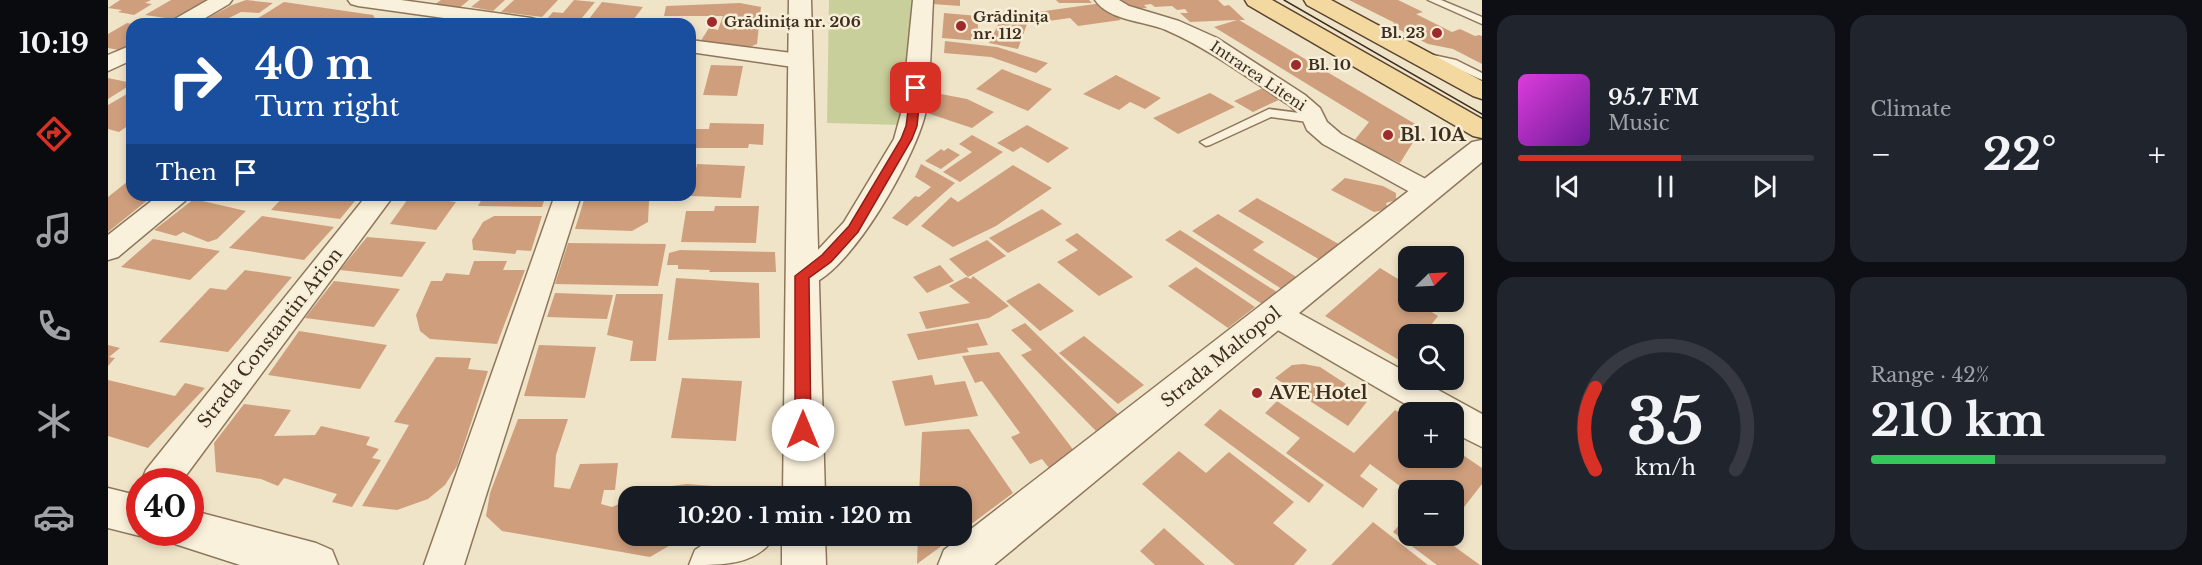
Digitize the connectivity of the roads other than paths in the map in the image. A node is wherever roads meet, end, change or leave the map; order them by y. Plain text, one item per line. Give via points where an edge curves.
1 (222, 0) edge
2 (358, 0) edge
3 (800, 0) edge
4 (923, 0) edge
5 (1105, 0) edge
6 (1256, 0) edge
7 (1315, 0) edge
8 (1433, 0) edge
9 (407, 7) junction
10 (190, 18) edge
11 (393, 18) edge
12 (485, 18) edge
13 (1482, 21) edge
14 (696, 47) edge
15 (1413, 53) junction
16 (126, 54) edge
17 (800, 61) junction
18 (108, 64) edge
19 (126, 67) edge
20 (1482, 78) edge
21 (1482, 91) edge
22 (1315, 119) junction
23 (1482, 130) edge
24 (1206, 142) dead end
25 (1482, 148) edge
26 (1428, 191) junction
27 (169, 201) edge
28 (376, 201) edge
29 (566, 201) edge
30 (108, 250) edge
31 (802, 276) junction
32 (1275, 314) junction
33 (1430, 402) edge
34 (1464, 422) edge
35 (1482, 432) edge
36 (170, 468) edge
37 (804, 486) edge
38 (204, 534) edge
39 (739, 546) edge
40 (804, 546) edge
41 (316, 565) edge
42 (444, 565) edge
43 (711, 565) edge
44 (804, 565) edge
45 (960, 565) edge

1 - 10 street
2 - 9 street
3 - 17 street
4 - 31 street via 914,111 906,139 854,229 826,259
5 - 22 street, Intrarea Liteni via 1209,43 1297,100
6 - 23 main road
7 - 15 main road
8 - 13 lane
9 - 11 street
9 - 12 street
14 - 17 street
15 - 20 lane via 1452,62
15 - 21 main road
16 - 18 street
17 - 31 street
18 - 19 street
22 - 24 lane via 1269,113
22 - 26 street, Intrarea Liteni via 1316,125 1332,139
25 - 26 street, Strada Maltopol
26 - 32 street, Strada Maltopol
27 - 30 street
28 - 36 street, Strada Constantin Arion
29 - 42 street
31 - 37 street
32 - 33 street
32 - 45 street, Strada Maltopol
34 - 35 street
38 - 41 street
39 - 43 street
40 - 44 street

